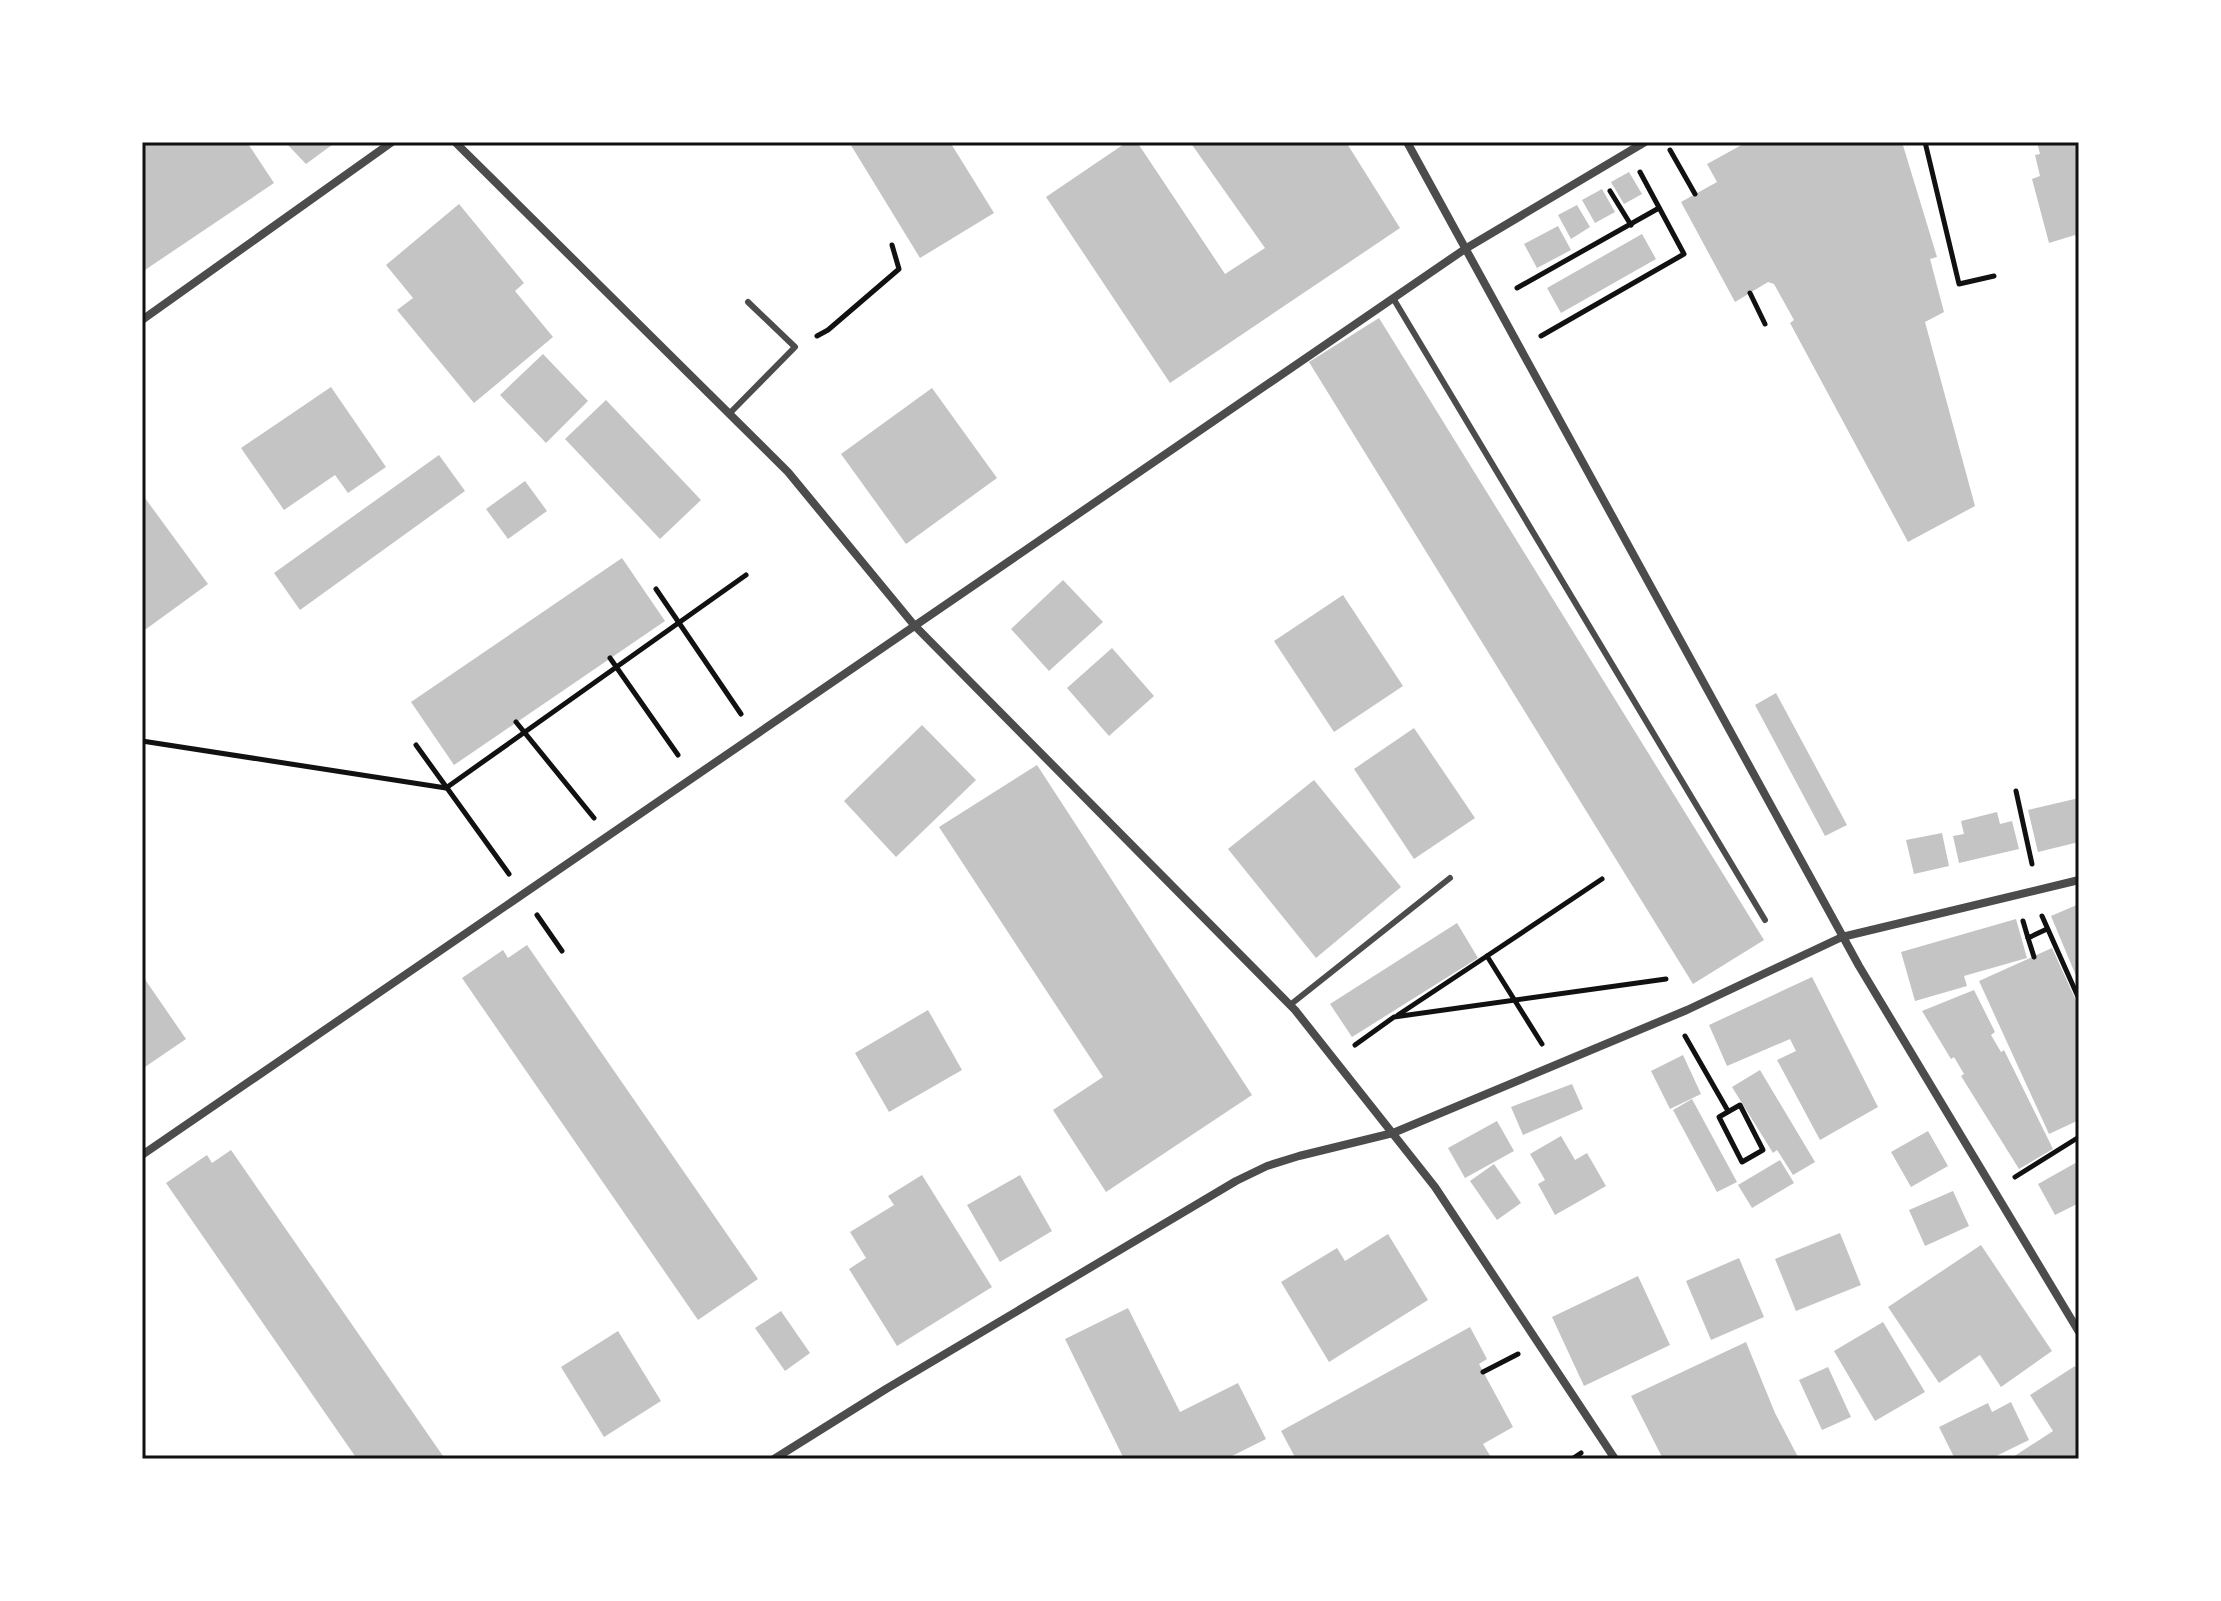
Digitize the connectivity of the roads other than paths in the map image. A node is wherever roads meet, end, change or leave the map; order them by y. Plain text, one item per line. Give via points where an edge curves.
1 (392, 142) edge
2 (455, 142) edge
3 (1407, 142) edge
4 (1645, 142) edge
5 (1465, 249) junction
6 (1393, 298) junction
7 (748, 302) dead end
8 (142, 320) edge
9 (729, 414) junction
10 (914, 625) junction
11 (1450, 878) dead end
12 (2079, 880) edge
13 (1765, 920) dead end
14 (1842, 937) junction
15 (1290, 1005) junction
16 (1393, 1133) junction
17 (142, 1155) edge
18 (2079, 1332) edge
19 (774, 1459) edge
20 (1615, 1459) edge

1 - 8 street
2 - 9 street
3 - 5 street
4 - 5 street
5 - 6 street
5 - 14 street
6 - 10 street
6 - 13 lane
7 - 9 lane via 795,347
9 - 10 street via 788,472
10 - 15 street
10 - 17 street
11 - 15 lane
12 - 14 street
14 - 16 street via 1673,1016
14 - 18 street
15 - 16 street
16 - 19 street via 1299,1156 1236,1181
16 - 20 street via 1435,1187

